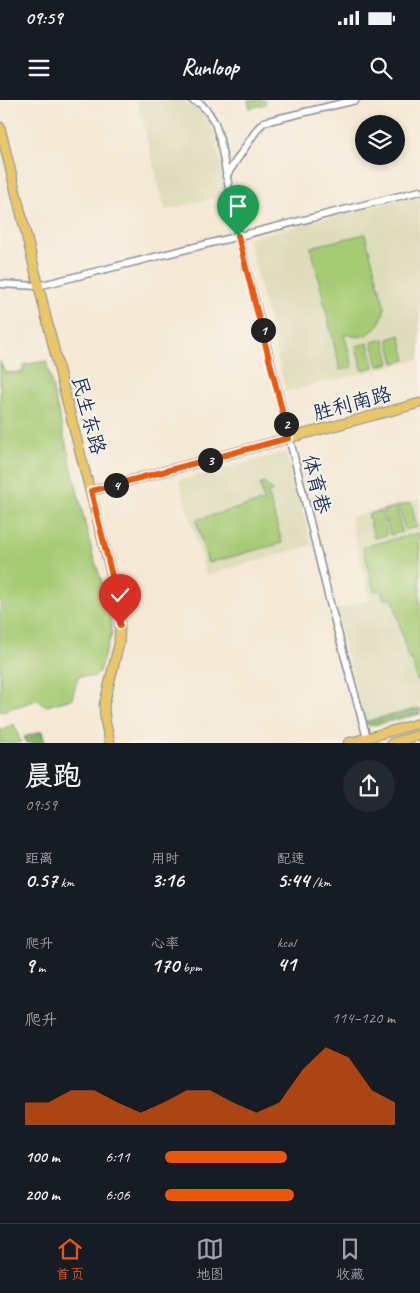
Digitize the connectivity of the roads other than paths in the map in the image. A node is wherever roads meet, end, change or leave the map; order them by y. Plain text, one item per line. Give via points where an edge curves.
1 (192, 100) edge
2 (356, 100) edge
3 (0, 126) edge
4 (226, 176) junction
5 (420, 191) edge
6 (238, 236) junction
7 (0, 284) edge
8 (38, 286) junction
9 (420, 403) edge
10 (289, 438) junction
11 (91, 491) junction
12 (420, 723) edge
13 (420, 735) edge
14 (367, 738) junction
15 (110, 743) edge
16 (348, 743) edge
17 (392, 743) edge

1 - 4 street, 体育巷 via 201,104 215,123
2 - 4 street via 264,122
3 - 8 main road, 民生东路
4 - 6 street, 体育巷
5 - 6 street
6 - 8 street
6 - 10 street, 体育巷
7 - 8 street
8 - 11 main road, 民生东路
9 - 10 main road, 胜利南路
10 - 11 main road, 胜利南路
10 - 14 street, 体育巷 via 330,607
11 - 15 main road, 民生东路 via 119,604 119,644 104,705
12 - 14 main road
13 - 17 main road
14 - 16 main road

